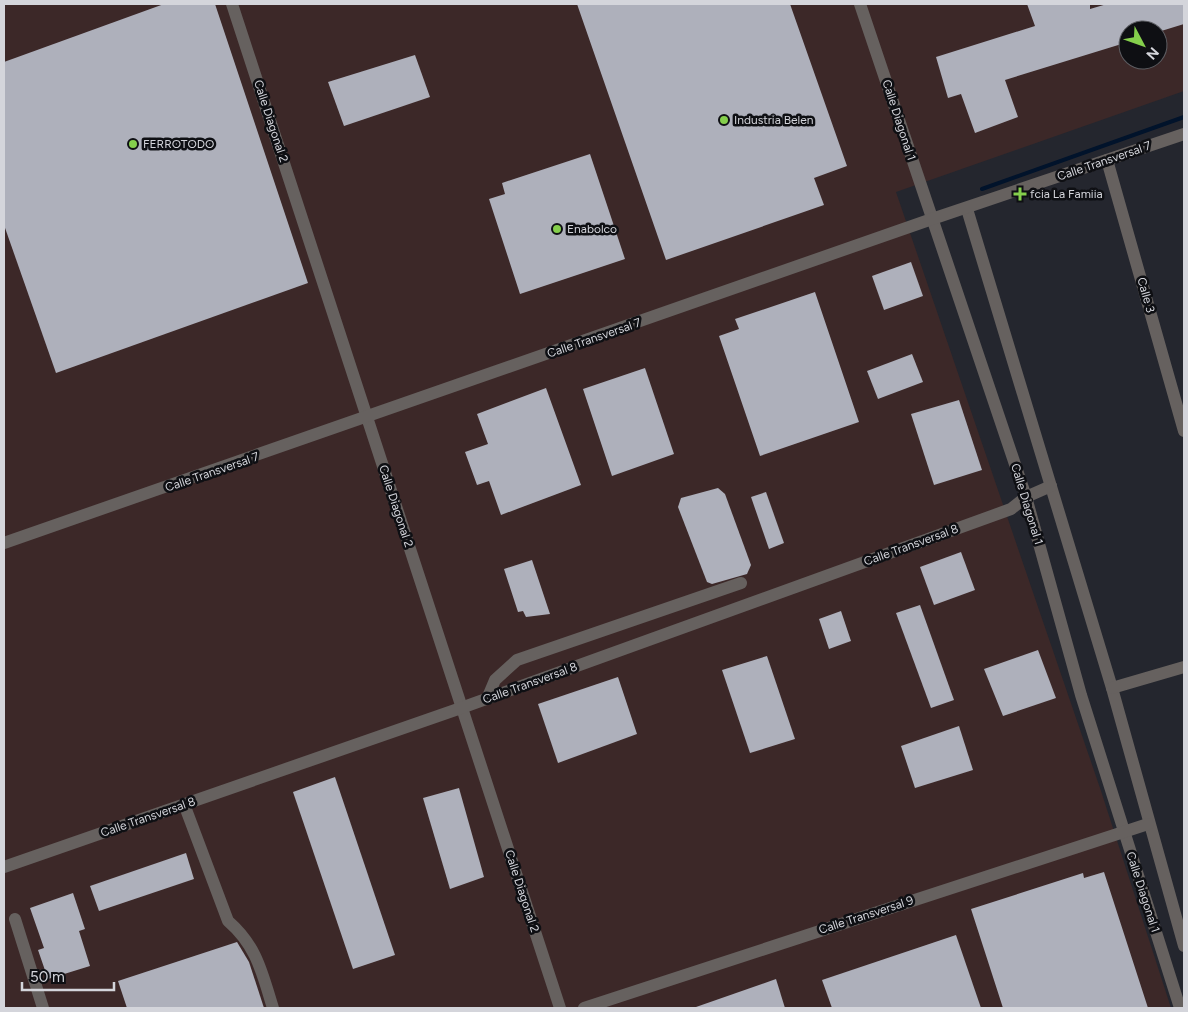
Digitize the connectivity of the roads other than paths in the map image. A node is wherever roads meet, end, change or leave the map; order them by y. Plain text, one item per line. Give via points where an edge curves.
1 (232, 4) edge
2 (860, 4) edge
3 (1184, 134) edge
4 (1107, 160) junction
5 (967, 209) junction
6 (932, 219) junction
7 (367, 418) junction
8 (1184, 431) edge
9 (1051, 486) junction
10 (1026, 497) junction
11 (4, 543) edge
12 (741, 583) dead end
13 (1184, 667) edge
14 (1112, 688) junction
15 (487, 699) junction
16 (461, 708) junction
17 (184, 804) junction
18 (1148, 824) junction
19 (1123, 830) junction
20 (4, 867) edge
21 (15, 919) dead end
22 (1184, 946) edge
23 (43, 1008) edge
24 (273, 1008) edge
25 (560, 1008) edge
26 (584, 1008) edge
27 (1180, 1008) edge

1 - 7 street, Calle Diagonal 2
2 - 6 street, Calle Diagonal 1
3 - 4 street, Calle Transversal 7
4 - 5 street, Calle Transversal 7
4 - 8 street, Calle 3
5 - 6 street, Calle Transversal 7
5 - 9 street, Calle Diagonal 1
6 - 7 street, Calle Transversal 7
6 - 10 street, Calle Diagonal 1
7 - 11 street, Calle Transversal 7
7 - 16 street, Calle Diagonal 2
9 - 10 street, Calle Transversal 8
9 - 14 street, Calle Diagonal 1
10 - 15 street, Calle Transversal 8 via 1011,509
10 - 19 street, Calle Diagonal 1 via 1081,695
12 - 15 street via 517,660 495,680
13 - 14 street
14 - 18 street, Calle Diagonal 1
15 - 16 street, Calle Transversal 8
16 - 17 street, Calle Transversal 8
16 - 25 street, Calle Diagonal 2
17 - 20 street, Calle Transversal 8
17 - 24 street via 228,920 243,934 256,957
18 - 19 street, Calle Transversal 9
18 - 22 street, Calle Diagonal 1
19 - 26 street, Calle Transversal 9
19 - 27 street, Calle Diagonal 1
21 - 23 street

